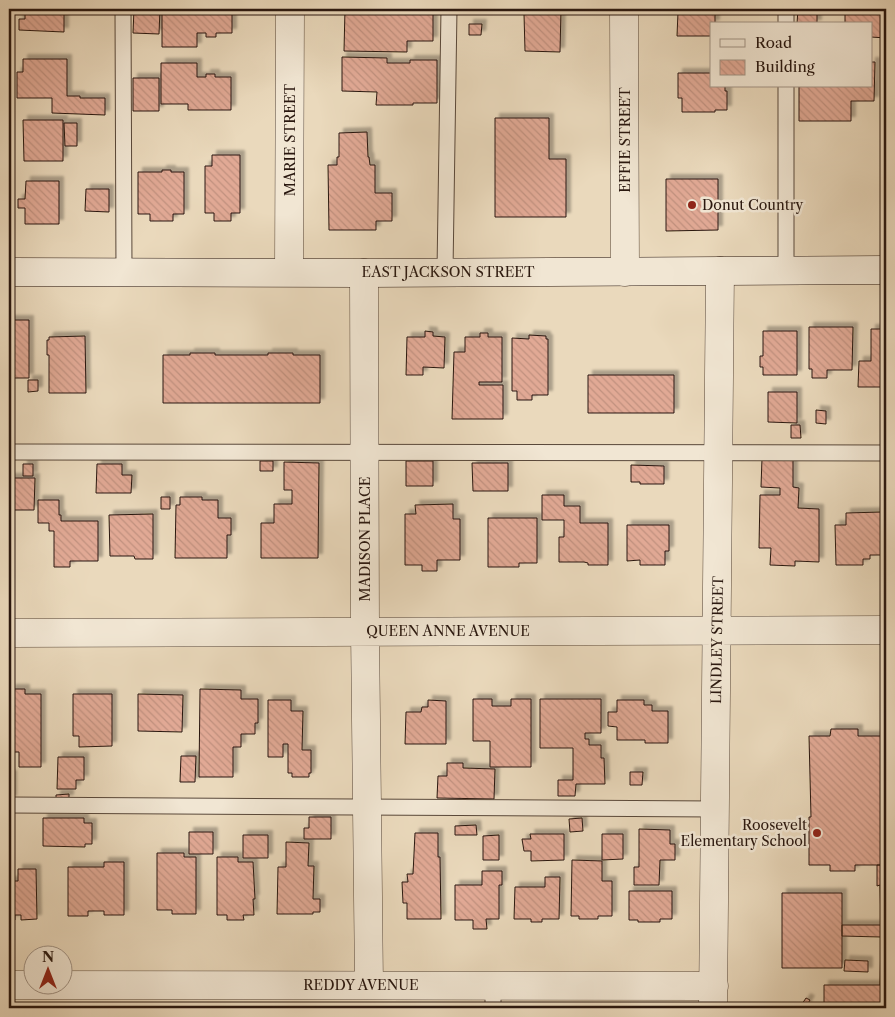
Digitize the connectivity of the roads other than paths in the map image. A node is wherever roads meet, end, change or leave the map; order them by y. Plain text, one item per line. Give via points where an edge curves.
1 (123, 9) edge
2 (290, 9) edge
3 (448, 9) edge
4 (624, 9) edge
5 (786, 9) edge
6 (786, 22) edge
7 (786, 88) edge
8 (886, 270) edge
9 (445, 271) junction
10 (720, 271) junction
11 (786, 271) junction
12 (9, 272) edge
13 (124, 272) junction
14 (289, 272) junction
15 (625, 272) junction
16 (364, 273) junction
17 (9, 452) edge
18 (364, 453) junction
19 (718, 453) junction
20 (886, 453) edge
21 (717, 630) junction
22 (886, 630) edge
23 (365, 631) junction
24 (9, 633) edge
25 (9, 805) edge
26 (367, 807) junction
27 (715, 809) junction
28 (369, 984) junction
29 (9, 985) edge
30 (493, 997) edge
31 (714, 997) edge

1 - 13 lane
2 - 14 street, MARIE STREET
3 - 9 lane
4 - 15 street, EFFIE STREET
5 - 6 lane
7 - 11 lane
8 - 11 street, EAST JACKSON STREET
9 - 15 street, EAST JACKSON STREET
9 - 16 street, EAST JACKSON STREET
10 - 11 street, EAST JACKSON STREET
10 - 15 street, EAST JACKSON STREET
10 - 19 street, LINDLEY STREET
12 - 13 street, EAST JACKSON STREET
13 - 14 street, EAST JACKSON STREET
14 - 16 street, EAST JACKSON STREET
16 - 18 street, MADISON PLACE
17 - 18 lane
18 - 19 lane
18 - 23 street, MADISON PLACE
19 - 20 lane
19 - 21 street, LINDLEY STREET
21 - 22 street, QUEEN ANNE AVENUE
21 - 23 street, QUEEN ANNE AVENUE
21 - 27 street, LINDLEY STREET
23 - 24 street, QUEEN ANNE AVENUE
23 - 26 street, MADISON PLACE
25 - 26 lane
26 - 27 lane
26 - 28 street, MADISON PLACE
27 - 31 street, LINDLEY STREET
28 - 29 street, REDDY AVENUE
28 - 30 street, REDDY AVENUE
30 - 31 street, REDDY AVENUE

